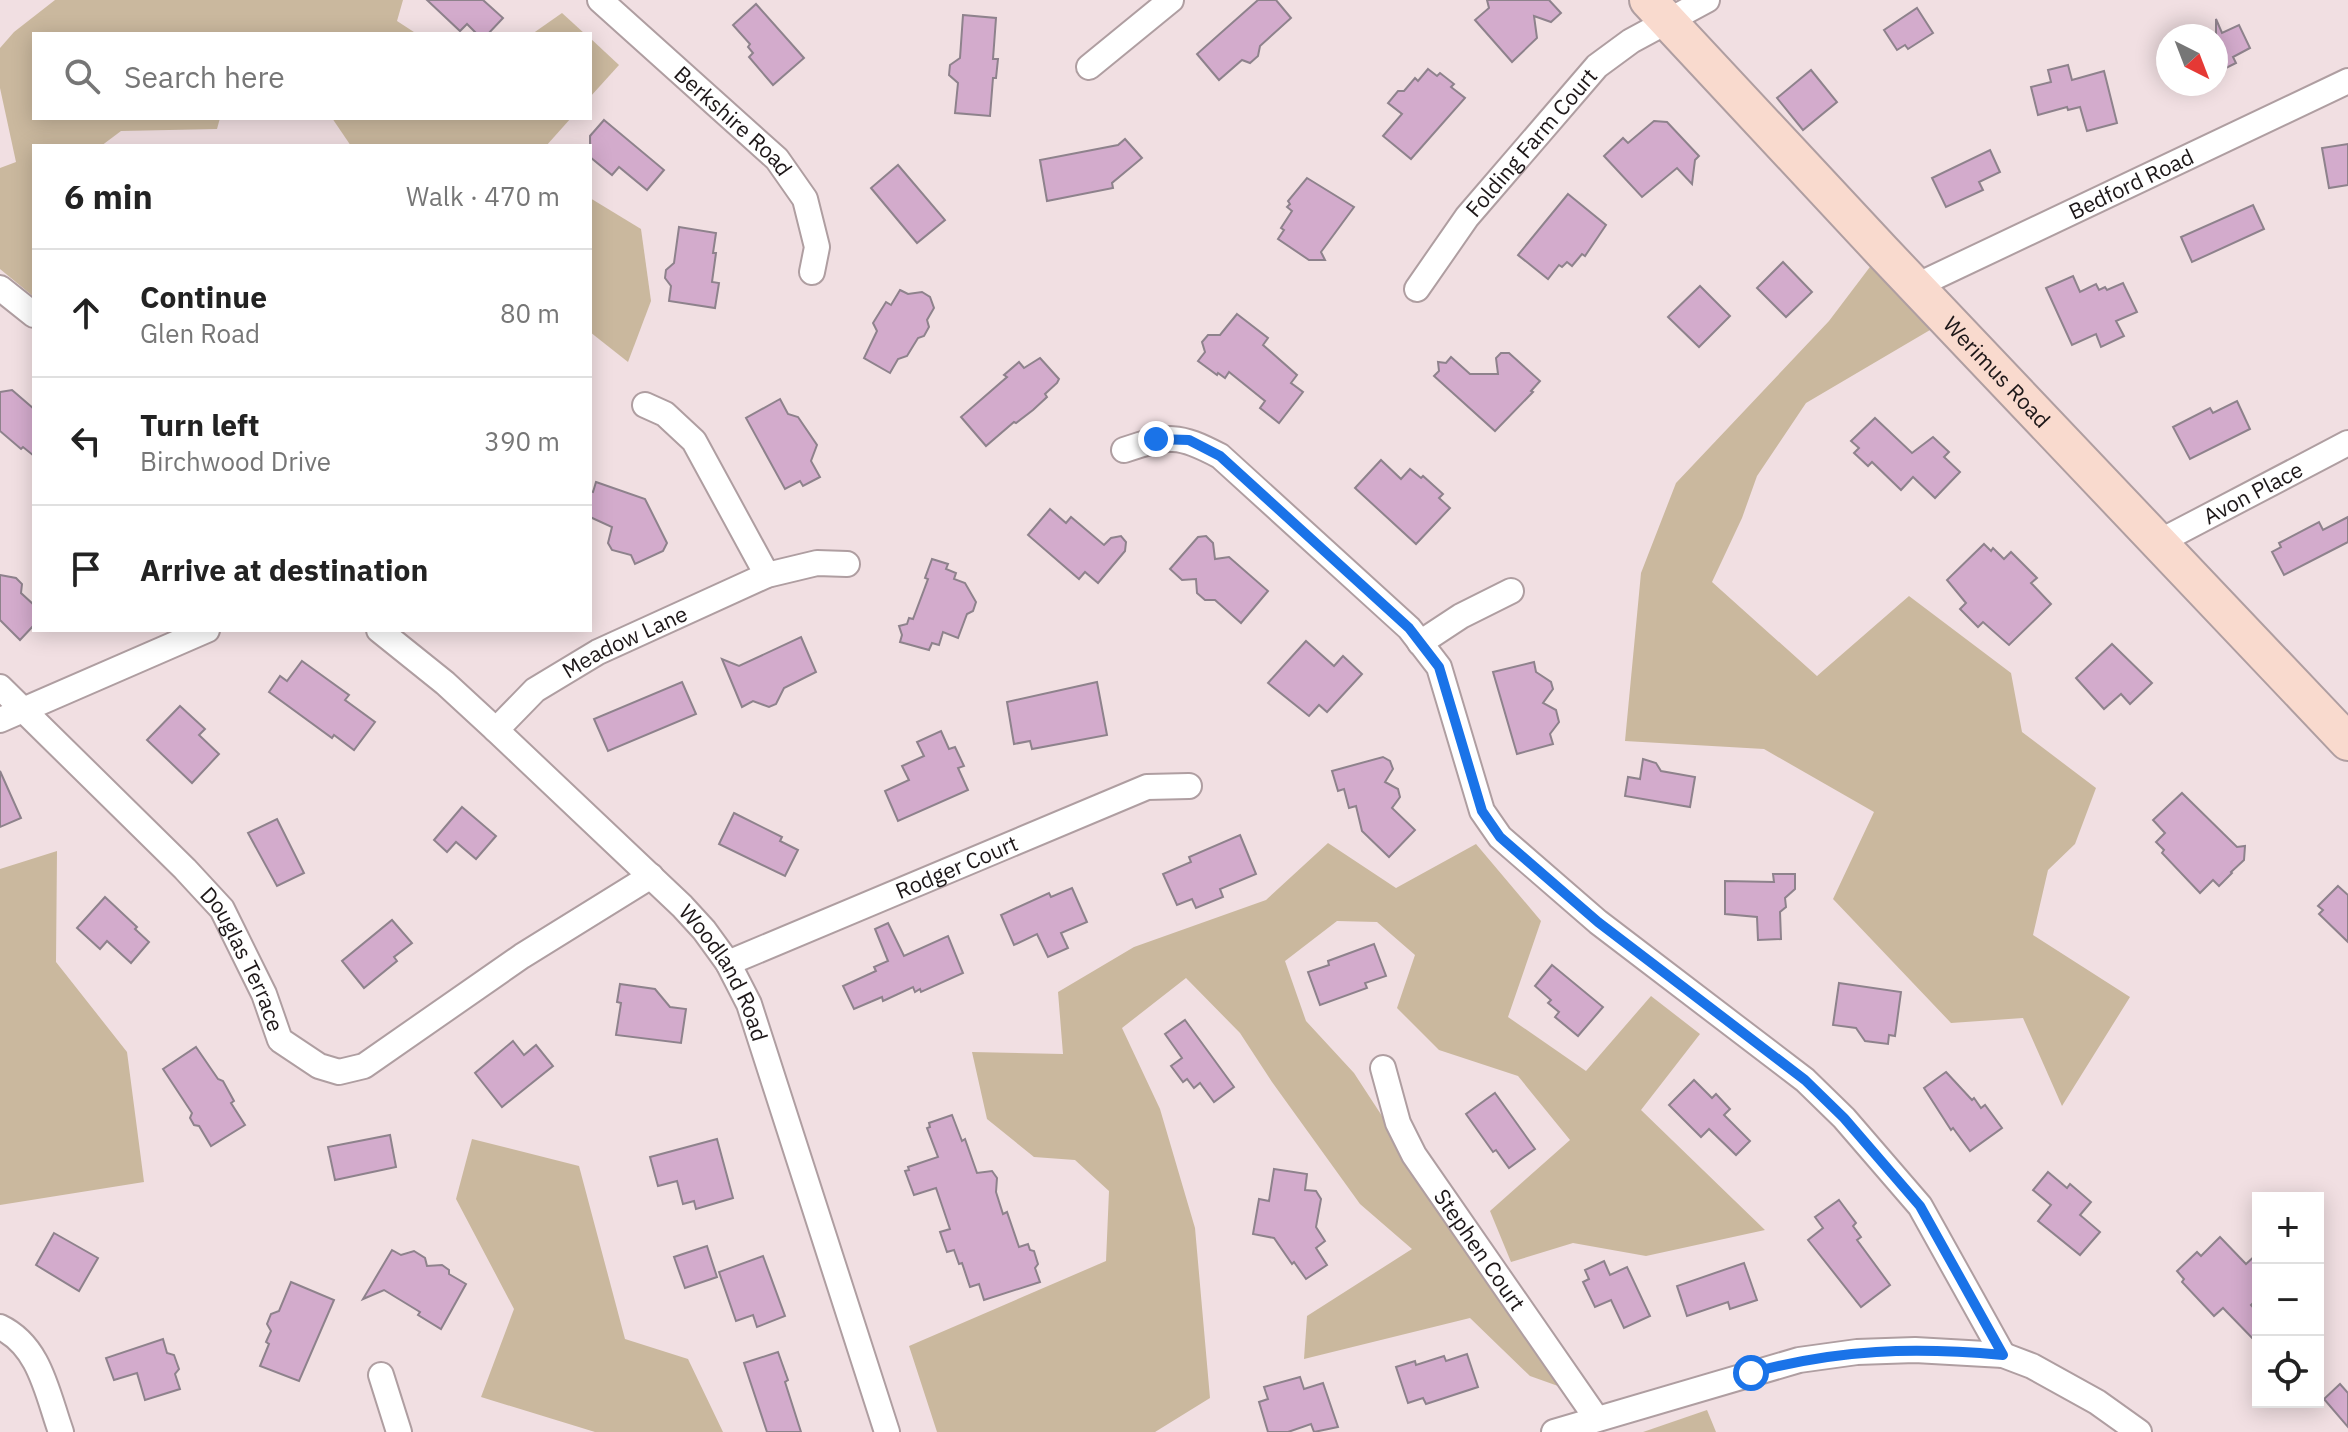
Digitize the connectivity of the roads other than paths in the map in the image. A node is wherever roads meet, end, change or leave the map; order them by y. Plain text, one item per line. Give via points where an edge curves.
1 (600, 0) edge
2 (1171, 0) edge
3 (1707, 0) edge
4 (1657, 10) edge
5 (1089, 67) dead end
6 (2348, 81) edge
7 (812, 272) dead end
8 (1916, 286) junction
9 (0, 288) edge
10 (1417, 289) dead end
11 (32, 313) edge
12 (645, 405) dead end
13 (2348, 443) edge
14 (1124, 450) dead end
15 (2159, 542) junction
16 (847, 564) dead end
17 (767, 575) junction
18 (1511, 591) dead end
19 (202, 632) edge
20 (381, 632) edge
21 (1420, 643) junction
22 (0, 687) edge
23 (25, 709) junction
24 (0, 720) edge
25 (496, 730) junction
26 (2348, 742) edge
27 (1189, 786) dead end
28 (651, 876) junction
29 (728, 963) junction
30 (1383, 1068) dead end
31 (0, 1327) edge
32 (2003, 1355) junction
33 (381, 1375) dead end
34 (1597, 1419) junction
35 (61, 1432) edge
36 (399, 1432) edge
37 (887, 1432) edge
38 (1554, 1432) edge
39 (2139, 1432) edge

1 - 7 street, Berkshire Road via 777,159 805,199 817,247
2 - 5 street
3 - 4 street, Folding Farm Court
4 - 8 main road, Werimus Road
4 - 10 street, Folding Farm Court via 1631,41 1597,66 1467,217
6 - 8 street, Bedford Road
8 - 15 main road, Werimus Road
9 - 11 street
12 - 17 street via 665,414 694,441
13 - 15 street, Avon Place
14 - 21 street via 1156,439 1189,440 1220,456
15 - 26 main road, Werimus Road
16 - 17 street, Meadow Lane via 817,563
17 - 25 street, Meadow Lane via 598,652 535,690
18 - 21 street
19 - 23 street
20 - 25 street, Woodland Road
21 - 32 street via 1439,667 1482,811 1500,837 1598,922 1805,1080 1844,1118 1920,1206
22 - 23 street, Douglas Terrace
23 - 24 street
23 - 28 street, Douglas Terrace via 222,909 280,1040 319,1066 339,1072 364,1066 522,956
25 - 28 street, Woodland Road
27 - 29 street, Rodger Court via 1147,787
28 - 29 street, Woodland Road
29 - 37 street, Woodland Road via 749,1004
30 - 34 street, Stephen Court via 1398,1123 1414,1155
31 - 35 street via 28,1347
32 - 34 street via 1886,1351 1799,1360
32 - 39 street via 2097,1402
33 - 36 street
34 - 38 street

